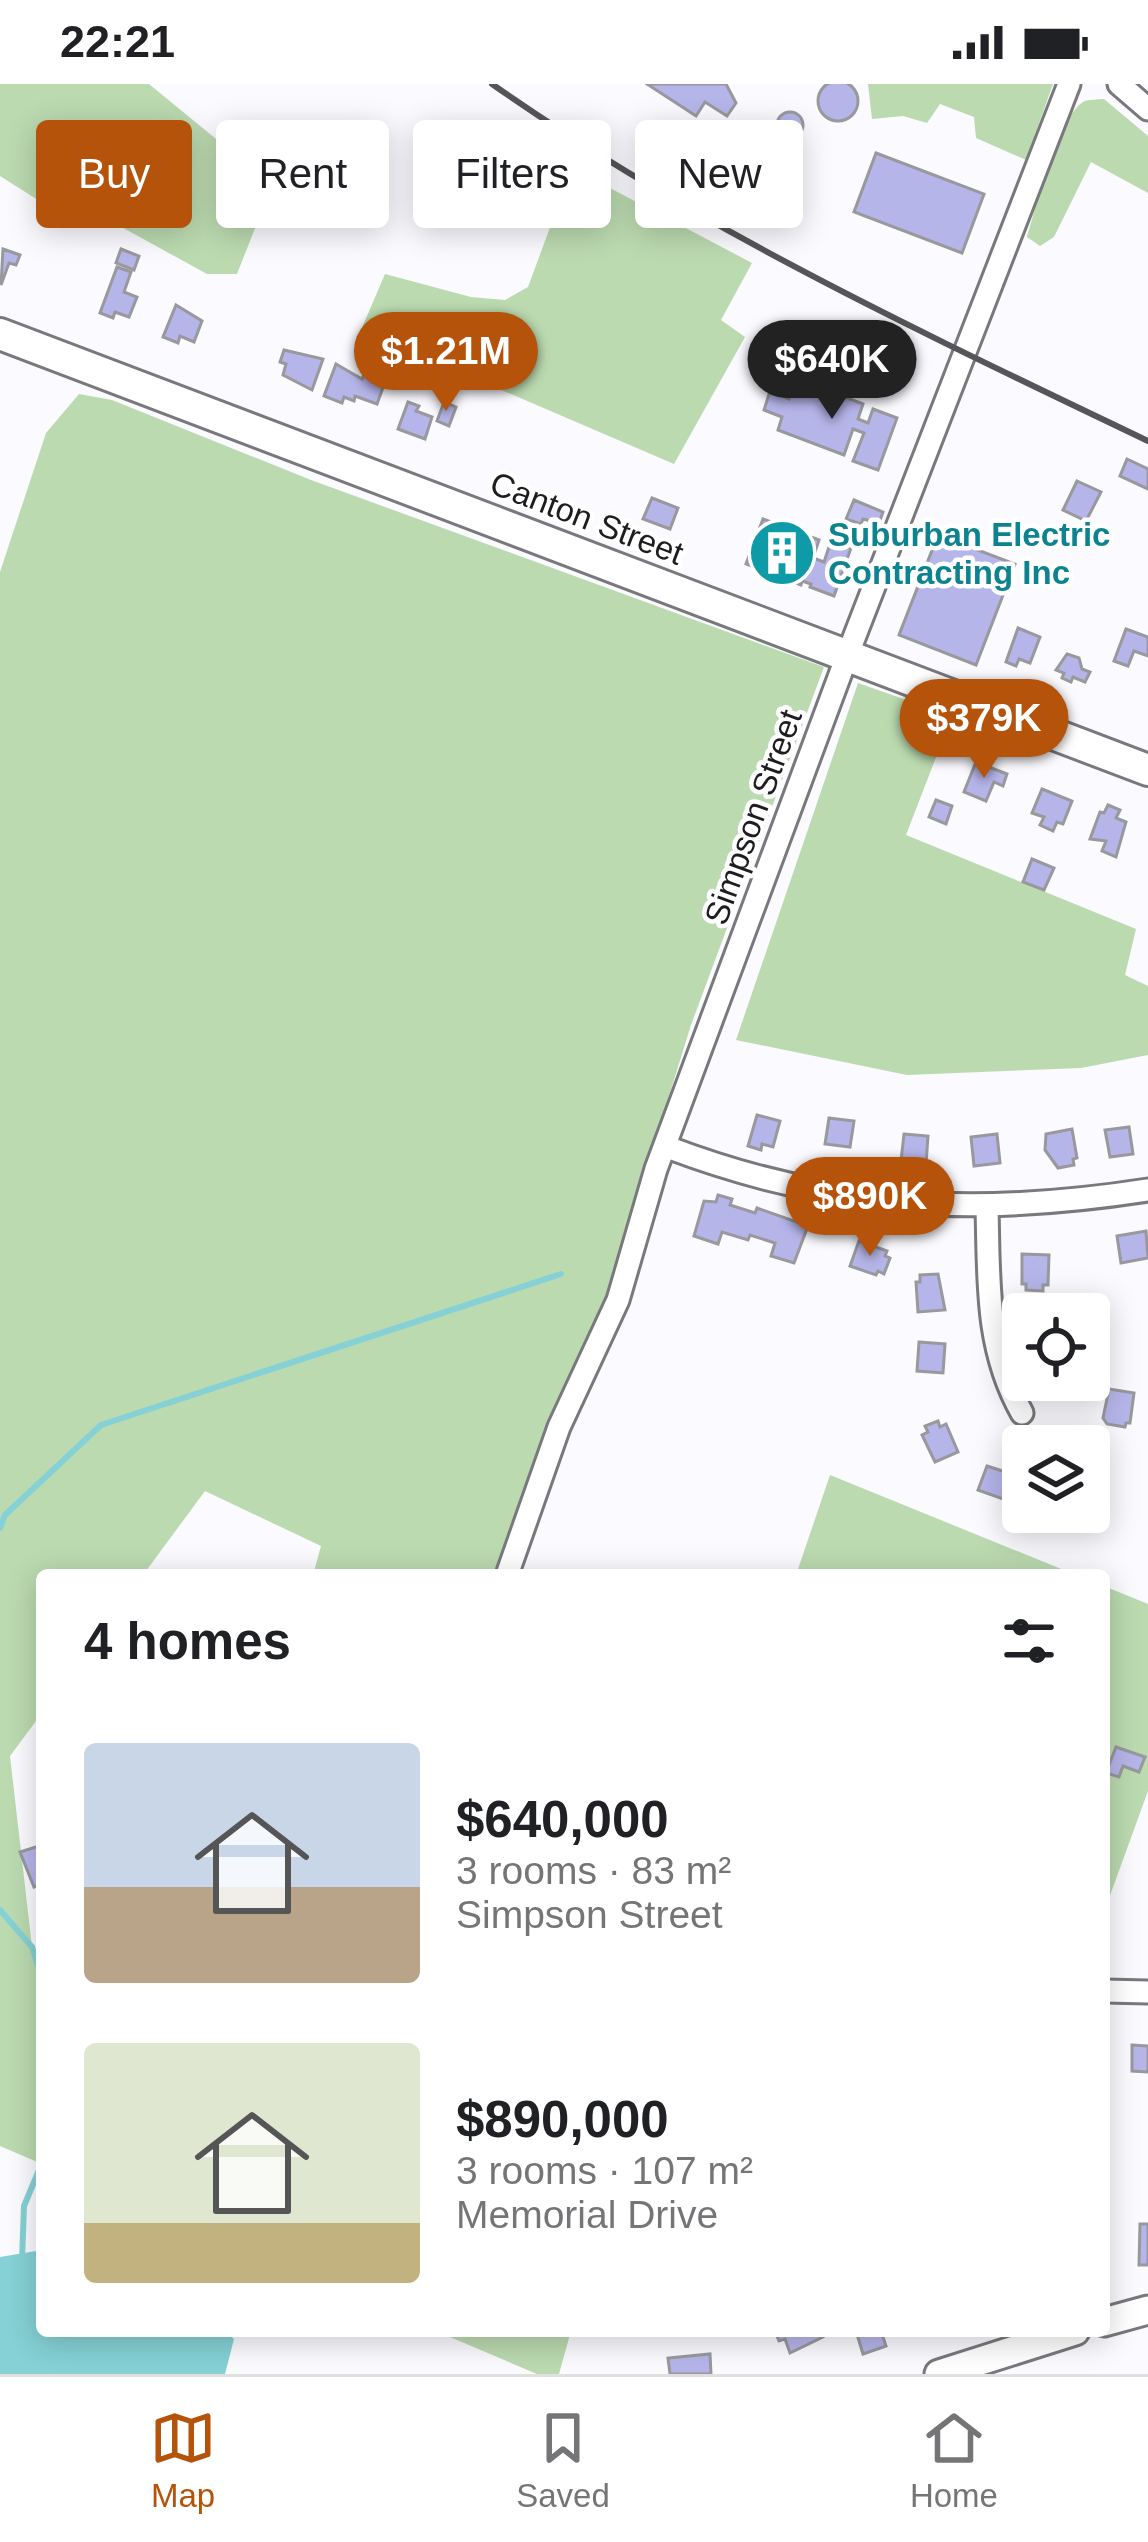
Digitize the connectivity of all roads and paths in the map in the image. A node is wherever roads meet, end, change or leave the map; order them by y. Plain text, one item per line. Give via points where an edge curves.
1 (1070, 84) edge
2 (1119, 84) edge
3 (1148, 109) edge
4 (0, 334) edge
5 (847, 656) junction
6 (1148, 770) edge
7 (667, 1147) junction
8 (1148, 1190) edge
9 (987, 1208) junction
10 (1022, 1413) dead end
11 (509, 1569) edge
12 (1110, 1991) edge
13 (1148, 1993) edge
14 (1148, 2310) edge
15 (1110, 2320) edge
16 (1056, 2337) edge
17 (939, 2374) edge

1 - 5 street, Simpson Street
2 - 3 street
4 - 5 main road, Canton Street
5 - 6 main road, Canton Street
5 - 7 street, Simpson Street
7 - 9 street via 818,1192
7 - 11 street, Simpson Street via 618,1300 559,1427
8 - 9 street
9 - 10 street via 992,1335
12 - 13 street
14 - 15 street
16 - 17 street

